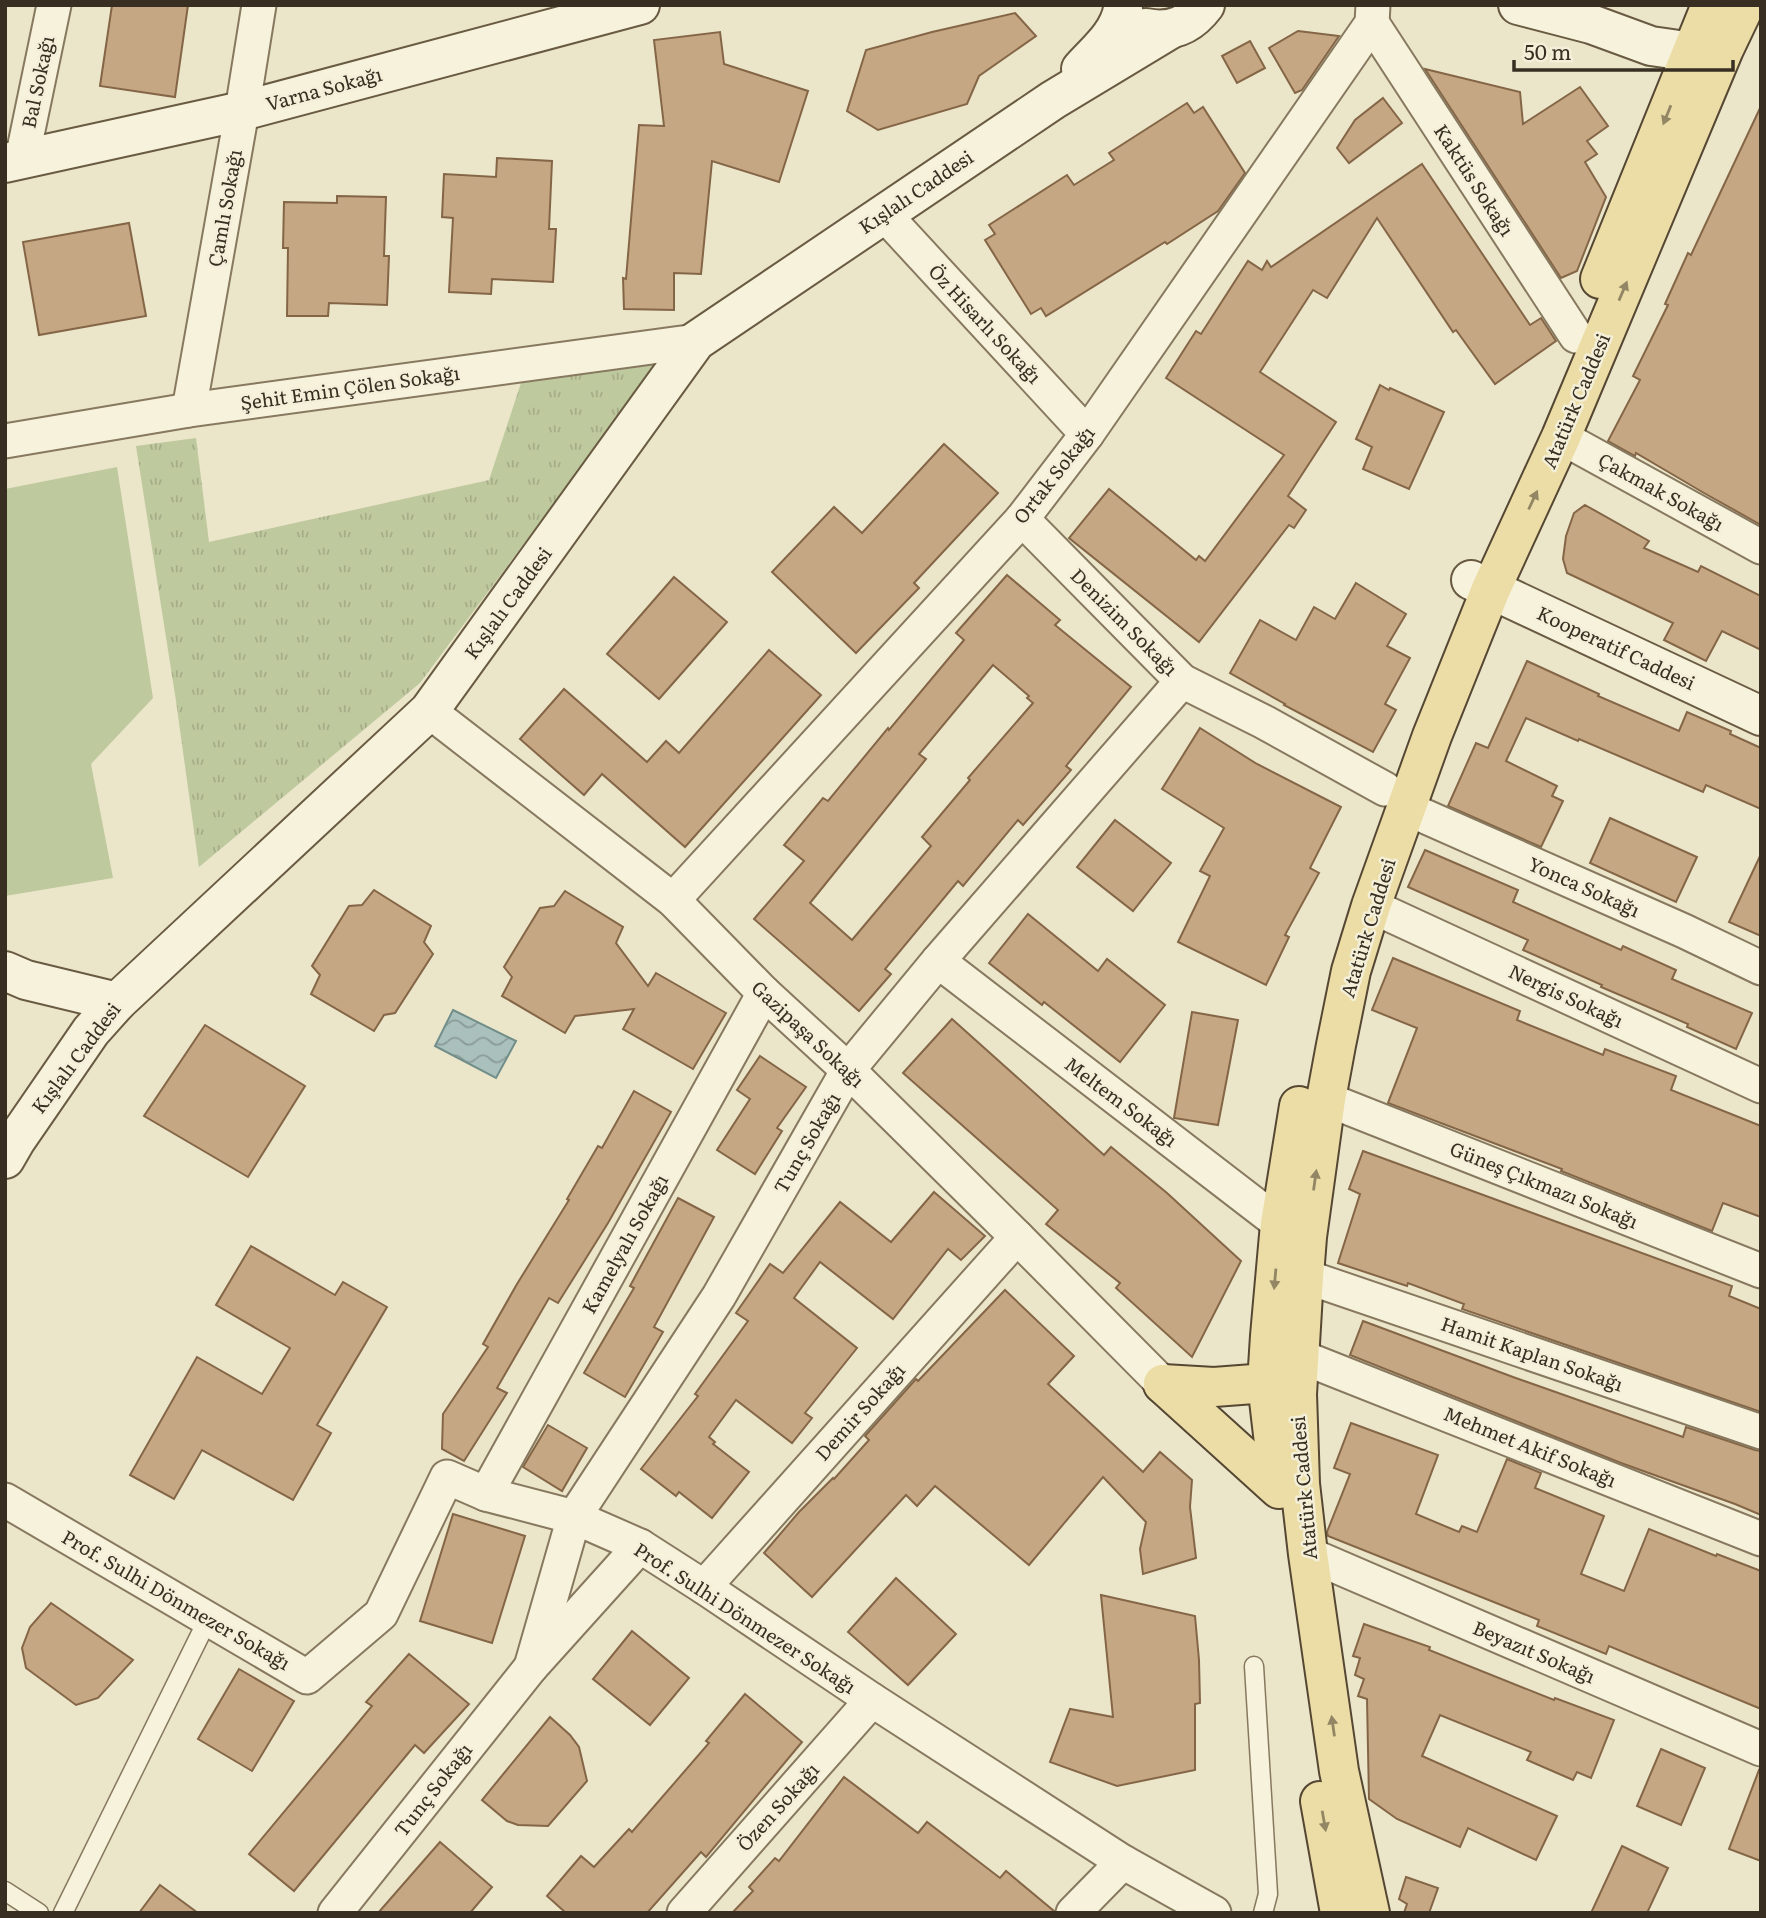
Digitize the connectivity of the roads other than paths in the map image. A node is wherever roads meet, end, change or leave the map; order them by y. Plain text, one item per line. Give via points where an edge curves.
1 (54, 5) edge
2 (258, 5) edge
3 (640, 5) edge
4 (1518, 5) edge
5 (1205, 6) edge
6 (1121, 7) edge
7 (1372, 14) edge
8 (1730, 24) edge
9 (1169, 30) junction
10 (1053, 100) junction
11 (242, 111) junction
12 (14, 161) edge
13 (884, 214) junction
14 (1576, 336) junction
15 (696, 341) junction
16 (189, 410) junction
17 (1087, 433) junction
18 (1561, 437) junction
19 (5, 441) edge
20 (1022, 519) junction
21 (1761, 547) edge
22 (1481, 584) junction
23 (1182, 681) junction
24 (429, 711) junction
25 (1761, 716) edge
26 (1396, 799) junction
27 (673, 900) junction
28 (1371, 906) junction
29 (938, 961) junction
30 (1761, 968) edge
31 (15, 976) edge
32 (764, 993) junction
33 (117, 1002) junction
34 (91, 1031) junction
35 (848, 1070) junction
36 (1761, 1086) edge
37 (1326, 1099) junction
38 (5, 1159) edge
39 (1294, 1230) junction
40 (1017, 1237) junction
41 (1761, 1271) edge
42 (1304, 1276) junction
43 (1299, 1356) junction
44 (1163, 1384) junction
45 (1279, 1399) junction
46 (1761, 1432) edge
47 (1279, 1489) junction
48 (486, 1494) junction
49 (5, 1500) edge
50 (574, 1517) junction
51 (1761, 1539) edge
52 (640, 1546) junction
53 (1308, 1554) junction
54 (704, 1587) junction
55 (208, 1619) junction
56 (1254, 1666) dead end
57 (531, 1667) junction
58 (872, 1700) junction
59 (1761, 1749) edge
60 (1123, 1862) junction
61 (5, 1891) edge
62 (39, 1913) edge
63 (63, 1913) edge
64 (335, 1913) edge
65 (684, 1913) edge
66 (1073, 1913) edge
67 (1214, 1913) edge
68 (1263, 1913) edge
69 (1340, 1913) edge
70 (1370, 1913) edge

1 - 12 street, Bal Sokağı
2 - 11 street, Çamlı Sokağı
3 - 11 street, Varna Sokağı
4 - 8 street via 1651,46
5 - 9 street, Kışlalı Caddesi via 1195,18
6 - 9 street via 1144,28
6 - 10 street, Kışlalı Caddesi via 1115,32
7 - 14 street, Kaktüs Sokağı
7 - 17 street, Ortak Sokağı
8 -> 14 main road, Atatürk Caddesi
18 -> 8 main road, Atatürk Caddesi
9 - 10 street, Kışlalı Caddesi
10 - 13 street, Kışlalı Caddesi
11 - 12 street, Varna Sokağı
11 - 16 street, Çamlı Sokağı
13 - 15 street, Kışlalı Caddesi
13 - 17 street, Öz Hisarlı Sokağı
14 - 22 main road, Atatürk Caddesi
15 - 16 street, Şehit Emin Çölen Sokağı
15 - 24 street, Kışlalı Caddesi
16 - 19 street, Şehit Emin Çölen Sokağı
17 - 20 street, Ortak Sokağı
18 - 21 street, Çakmak Sokağı
22 -> 18 main road, Atatürk Caddesi
20 - 23 street, Denizim Sokağı
20 - 27 street, Ortak Sokağı
22 - 25 street, Kooperatif Caddesi
22 - 26 main road, Atatürk Caddesi
23 - 26 street, Denizim Sokağı via 1264,722
23 - 29 street, Tunç Sokağı
24 - 27 street, Gazipaşa Sokağı
24 - 33 street, Kışlalı Caddesi
26 - 28 main road, Atatürk Caddesi
26 - 30 street, Yonca Sokağı
26 - 39 main road, Atatürk Caddesi via 1349,892 1313,1023
27 - 32 street, Gazipaşa Sokağı
28 - 36 street, Nergis Sokağı
28 - 37 main road, Atatürk Caddesi via 1351,971
29 - 35 street, Tunç Sokağı
29 - 39 street, Meltem Sokağı
31 - 33 street
31 - 34 street
32 - 35 street, Gazipaşa Sokağı
32 - 48 street, Kamelyalı Sokağı
33 - 34 street, Kışlalı Caddesi
34 - 38 street, Kışlalı Caddesi
35 - 40 street, Gazipaşa Sokağı
35 - 50 street, Tunç Sokağı via 719,1296
39 -> 37 main road, Atatürk Caddesi
37 - 41 street, Güneş Çıkmazı Sokağı
39 - 42 main road, Atatürk Caddesi
39 -> 45 main road, Atatürk Caddesi via 1270,1336
40 - 44 street, Gazipaşa Sokağı
40 - 54 street, Demir Sokağı
42 - 43 main road, Atatürk Caddesi
42 - 46 street, Hamit Kaplan Sokağı
43 - 45 main road, Atatürk Caddesi
43 - 51 street, Mehmet Akif Sokağı
44 - 45 main road via 1214,1387
44 - 47 main road
45 - 47 main road, Atatürk Caddesi
45 - 53 main road, Atatürk Caddesi via 1300,1484
47 -> 69 main road, Atatürk Caddesi via 1309,1737
48 - 50 street, Prof. Sulhi Dönmezer Sokağı
48 - 55 street, Prof. Sulhi Dönmezer Sokağı via 447,1477 381,1614 307,1677
49 - 55 street, Prof. Sulhi Dönmezer Sokağı
50 - 52 street, Prof. Sulhi Dönmezer Sokağı
50 - 57 street, Tunç Sokağı
52 - 54 street, Prof. Sulhi Dönmezer Sokağı
52 - 57 street, Tunç Sokağı
53 - 59 street, Beyazıt Sokağı
70 -> 53 main road, Atatürk Caddesi via 1339,1771
54 - 58 street, Prof. Sulhi Dönmezer Sokağı
55 - 63 lane
56 - 68 lane via 1268,1894
57 - 64 street, Tunç Sokağı
58 - 60 street, Prof. Sulhi Dönmezer Sokağı
58 - 65 street, Özen Sokağı
60 - 66 street
60 - 67 street, Prof. Sulhi Dönmezer Sokağı
61 - 62 lane

